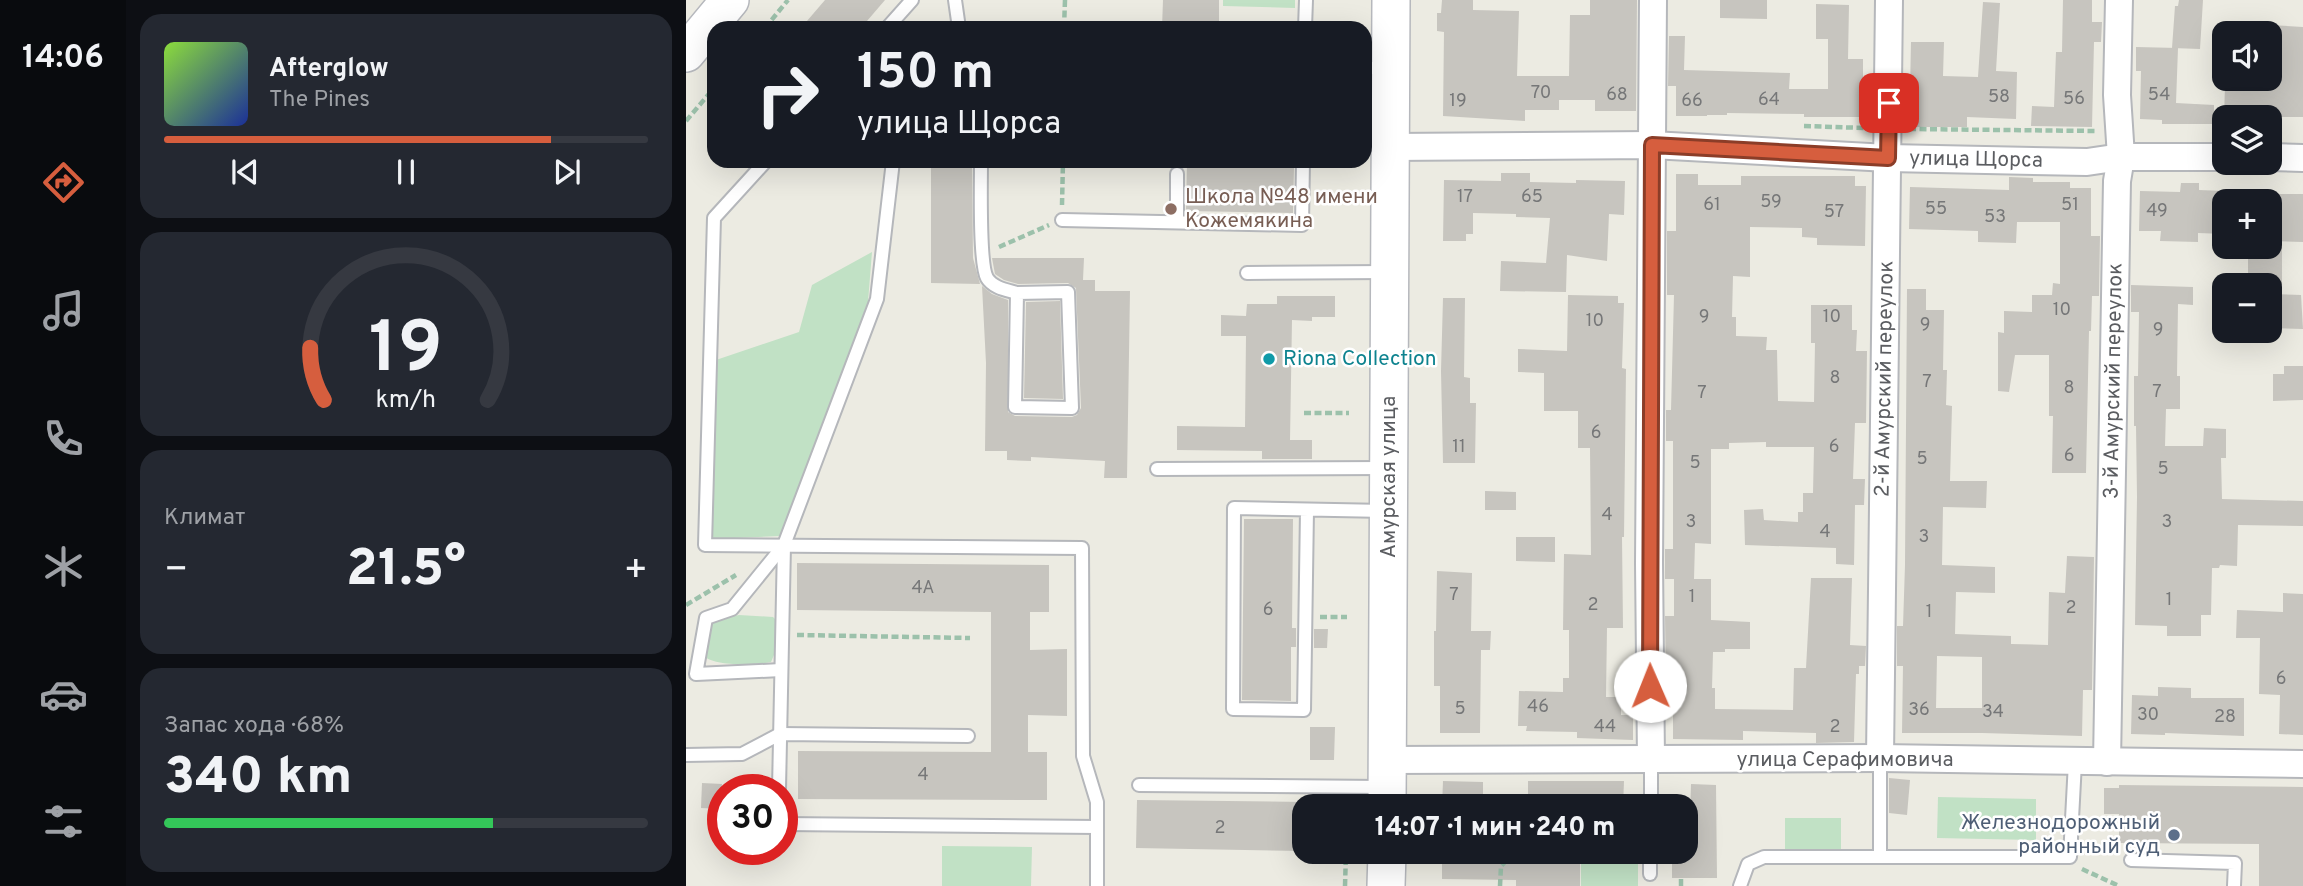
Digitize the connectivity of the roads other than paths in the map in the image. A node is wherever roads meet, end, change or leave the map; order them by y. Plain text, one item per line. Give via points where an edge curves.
1 (730, 0) edge
2 (912, 0) edge
3 (955, 0) edge
4 (1306, 0) edge
5 (1391, 0) edge
6 (1653, 0) edge
7 (1889, 0) edge
8 (2119, 0) edge
9 (713, 21) edge
10 (893, 21) edge
11 (958, 21) edge
12 (1305, 21) edge
13 (707, 28) edge
14 (686, 53) edge
15 (1378, 68) edge
16 (2121, 144) junction
17 (1652, 145) junction
18 (1391, 147) junction
19 (2212, 155) edge
20 (2282, 157) edge
21 (1888, 158) junction
22 (2303, 158) edge
23 (760, 168) edge
24 (892, 168) edge
25 (981, 168) edge
26 (1303, 168) edge
27 (1177, 174) dead end
28 (1062, 220) road end
29 (1177, 222) junction
30 (1391, 272) junction
31 (1247, 273) dead end
32 (1017, 293) junction
33 (1390, 468) junction
34 (1157, 469) dead end
35 (1307, 510) junction
36 (1390, 511) junction
37 (784, 545) junction
38 (781, 670) junction
39 (780, 734) junction
40 (968, 736) dead end
41 (686, 755) edge
42 (1880, 758) junction
43 (1651, 760) junction
44 (2075, 762) junction
45 (2107, 762) junction
46 (2303, 764) edge
47 (779, 774) edge
48 (1139, 785) dead end
49 (1387, 785) edge
50 (1651, 794) edge
51 (798, 824) edge
52 (1097, 827) junction
53 (1880, 855) junction
54 (2132, 860) dead end
55 (1387, 864) edge
56 (1650, 864) edge
57 (1650, 874) dead end
58 (1097, 886) edge
59 (1387, 886) edge
60 (1740, 886) edge
61 (2234, 886) edge

1 - 9 street
2 - 10 lane
3 - 11 lane
4 - 12 lane
5 - 15 street, Амурская улица
6 - 17 street
7 - 21 street, 2-й Амурский переулок
8 - 16 street, 3-й Амурский переулок
13 - 14 street
15 - 18 street, Амурская улица
16 - 19 street, улица Щорса
16 - 21 street, улица Щорса via 2087,162
16 - 45 street, 3-й Амурский переулок
17 - 18 street, улица Щорса
17 - 21 street, улица Щорса
17 - 43 street
18 - 30 street, Амурская улица
20 - 22 street
21 - 42 street, 2-й Амурский переулок
23 - 37 lane via 714,218 705,545
24 - 37 lane via 877,299
25 - 32 lane via 987,278
26 - 29 lane via 1302,225
27 - 29 lane
28 - 29 lane
30 - 31 lane
30 - 33 street, Амурская улица
32 - 32 lane via 1068,292 1072,408 1015,407
33 - 34 lane
33 - 36 street, Амурская улица
35 - 35 lane via 1234,508 1233,709 1304,710
35 - 36 lane
36 - 49 street, Амурская улица
37 - 38 lane
37 - 38 lane via 732,609 706,618 696,674
37 - 52 lane via 1082,548 1083,756 1097,802
38 - 39 lane
39 - 40 lane
39 - 41 lane via 742,754
39 - 47 lane
42 - 43 street, улица Серафимовича
42 - 44 street, улица Серафимовича
42 - 53 lane
43 - 49 street, улица Серафимовича
43 - 50 lane
44 - 45 street, улица Серафимовича
44 - 53 lane via 2070,857
45 - 46 street, улица Серафимовича
48 - 49 lane
51 - 52 lane
52 - 58 lane
53 - 60 lane via 1764,857 1748,864
54 - 61 lane via 2235,863
55 - 59 street
56 - 57 lane

